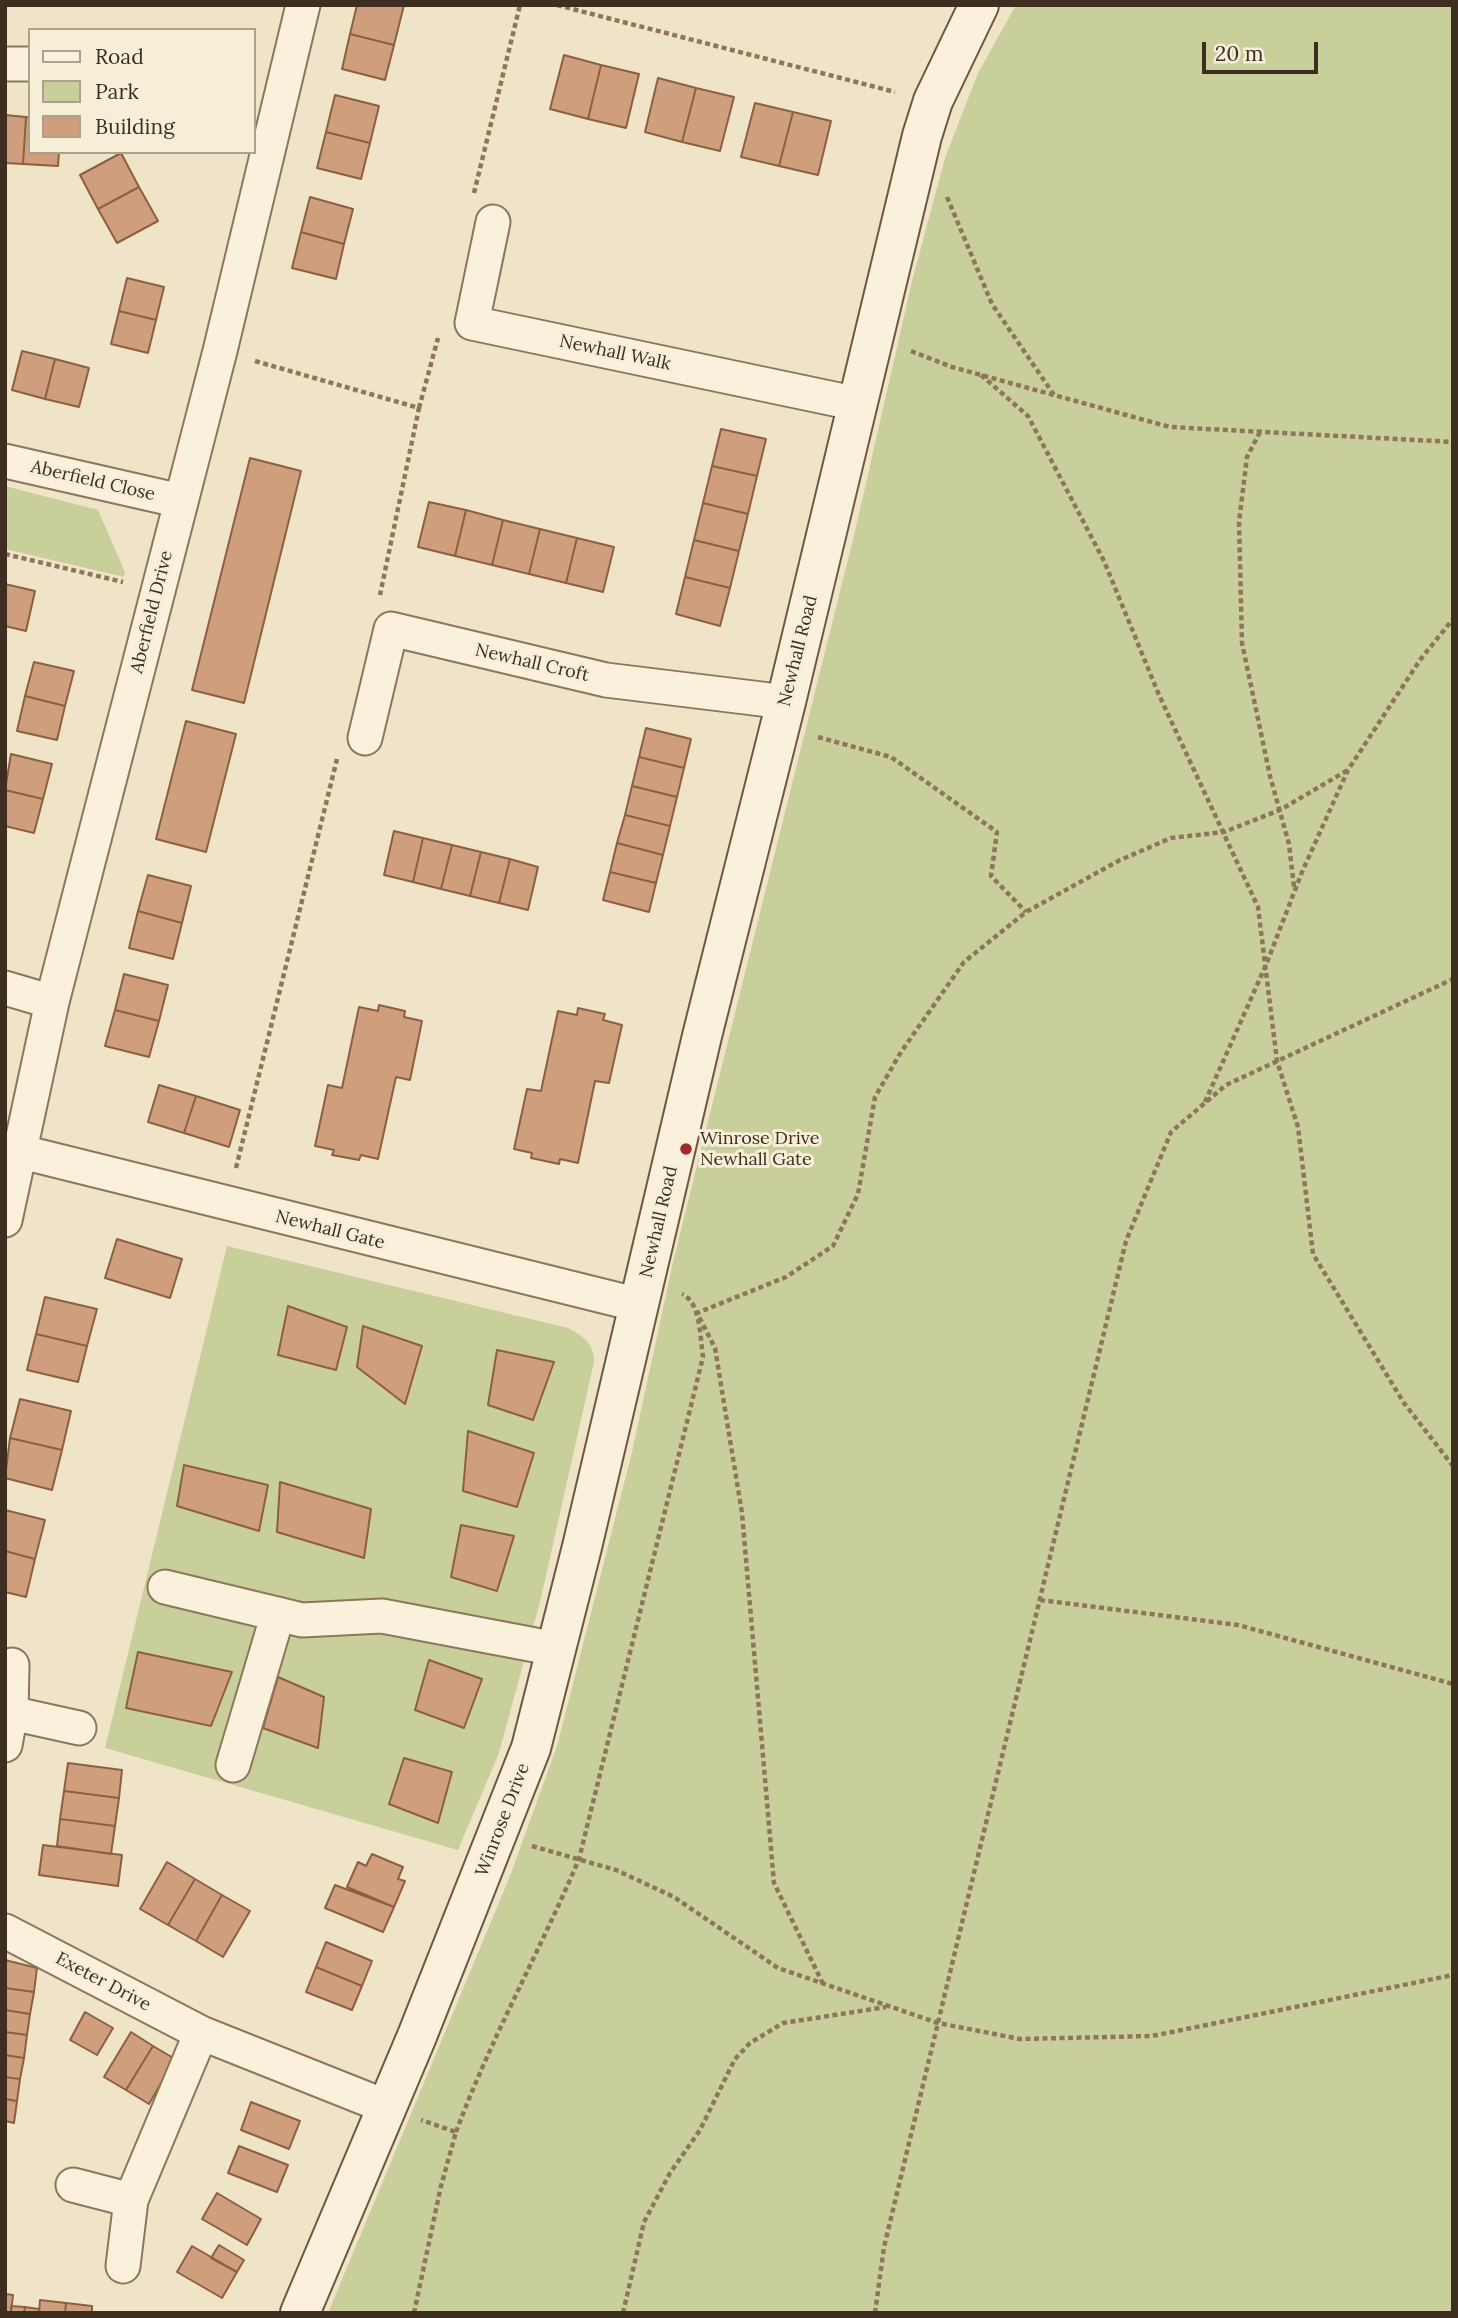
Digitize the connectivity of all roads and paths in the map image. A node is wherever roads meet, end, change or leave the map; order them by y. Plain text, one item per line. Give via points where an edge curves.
1 (303, 5) edge
2 (520, 5) edge
3 (557, 5) edge
4 (979, 5) edge
5 (5, 64) edge
6 (28, 64) edge
7 (265, 108) edge
8 (927, 119) junction
9 (473, 194) dead end
10 (493, 222) dead end
11 (472, 323) junction
12 (874, 338) junction
13 (220, 351) junction
14 (981, 375) junction
15 (1054, 396) junction
16 (858, 404) junction
17 (419, 408) junction
18 (1260, 432) junction
19 (1453, 442) edge
20 (5, 461) edge
21 (181, 501) junction
22 (5, 554) edge
23 (158, 591) junction
24 (379, 591) junction
25 (383, 617) junction
26 (1453, 619) edge
27 (783, 714) junction
28 (352, 745) joint
29 (1348, 770) junction
30 (1280, 810) junction
31 (1224, 831) junction
32 (1295, 890) junction
33 (1026, 912) junction
34 (1266, 965) junction
35 (1453, 979) edge
36 (5, 988) edge
37 (52, 1002) junction
38 (1277, 1061) junction
39 (1205, 1103) junction
40 (22, 1152) junction
41 (227, 1205) junction
42 (5, 1220) edge
43 (642, 1291) junction
44 (697, 1313) junction
45 (1453, 1466) edge
46 (165, 1587) dead end
47 (1040, 1600) junction
48 (278, 1614) junction
49 (556, 1649) junction
50 (12, 1665) dead end
51 (1453, 1684) edge
52 (11, 1713) junction
53 (79, 1728) dead end
54 (5, 1745) edge
55 (233, 1765) dead end
56 (497, 1835) junction
57 (579, 1860) junction
58 (5, 1931) edge
59 (1453, 1975) edge
60 (823, 1984) junction
61 (887, 2007) junction
62 (938, 2023) junction
63 (201, 2033) junction
64 (387, 2107) junction
65 (456, 2132) junction
66 (73, 2185) dead end
67 (131, 2200) junction
68 (122, 2266) dead end
69 (300, 2313) edge
70 (414, 2313) edge
71 (623, 2313) edge
72 (875, 2313) edge

1 - 7 street, Aberfield Drive
2 - 9 path
3 - 8 path
4 - 8 street, Newhall Road
5 - 6 street
7 - 13 street, Aberfield Drive
8 - 12 street, Newhall Road
8 - 15 path via 992,304
10 - 11 street
11 - 16 street, Newhall Walk
11 - 17 path via 440,330
12 - 14 path
12 - 16 street, Newhall Road
13 - 17 path
13 - 21 street, Aberfield Drive
14 - 15 path
14 - 31 path via 1028,416 1104,561 1159,695
15 - 18 path via 1170,427
16 - 27 street, Newhall Road
17 - 24 path
18 - 19 path
18 - 30 path via 1247,457 1239,522 1242,643
20 - 21 street, Aberfield Close
21 - 23 street, Aberfield Drive
22 - 23 path
23 - 37 street, Aberfield Drive
24 - 25 path
24 - 25 path
25 - 27 street, Newhall Croft via 606,680
25 - 28 street
26 - 29 path via 1420,660
27 - 33 path via 891,757 997,832 990,876
27 - 43 street, Newhall Road
28 - 41 path
29 - 30 path
29 - 32 path
30 - 31 path
30 - 32 path
31 - 33 path via 1171,838 1120,860
31 - 34 path via 1258,907
32 - 34 path
33 - 44 path via 964,962 901,1052 875,1097 858,1194 833,1246 786,1277
34 - 38 path
34 - 39 path
35 - 38 path
36 - 37 street
37 - 40 street, Aberfield Drive
38 - 39 path via 1226,1085
38 - 45 path via 1298,1127 1313,1254 1404,1403
39 - 47 path via 1171,1132 1126,1241
40 - 41 street, Newhall Gate
40 - 42 street, Aberfield Drive
41 - 43 street, Newhall Gate
43 - 44 path via 688,1296
43 - 49 street, Winrose Drive
44 - 57 path via 703,1357
44 - 60 path via 715,1348 742,1513 774,1883
46 - 48 street
47 - 51 path via 1238,1625
47 - 62 path
48 - 49 street via 302,1620 382,1616
48 - 55 street
49 - 56 street, Winrose Drive via 531,1748
50 - 52 street
52 - 53 street
52 - 54 street
56 - 57 path
56 - 64 street, Winrose Drive
57 - 60 path via 616,1870 674,1897 778,1968
57 - 65 path via 475,2081
58 - 63 street, Exeter Drive
59 - 62 path via 1152,2036 1020,2039
60 - 61 path
61 - 62 path
61 - 71 path via 783,2022 750,2043 735,2059 700,2130 644,2222
62 - 72 path via 884,2247
63 - 64 street, Exeter Drive
63 - 67 street
64 - 65 path
64 - 69 street, Winrose Drive
65 - 70 path
66 - 67 street
67 - 68 street

